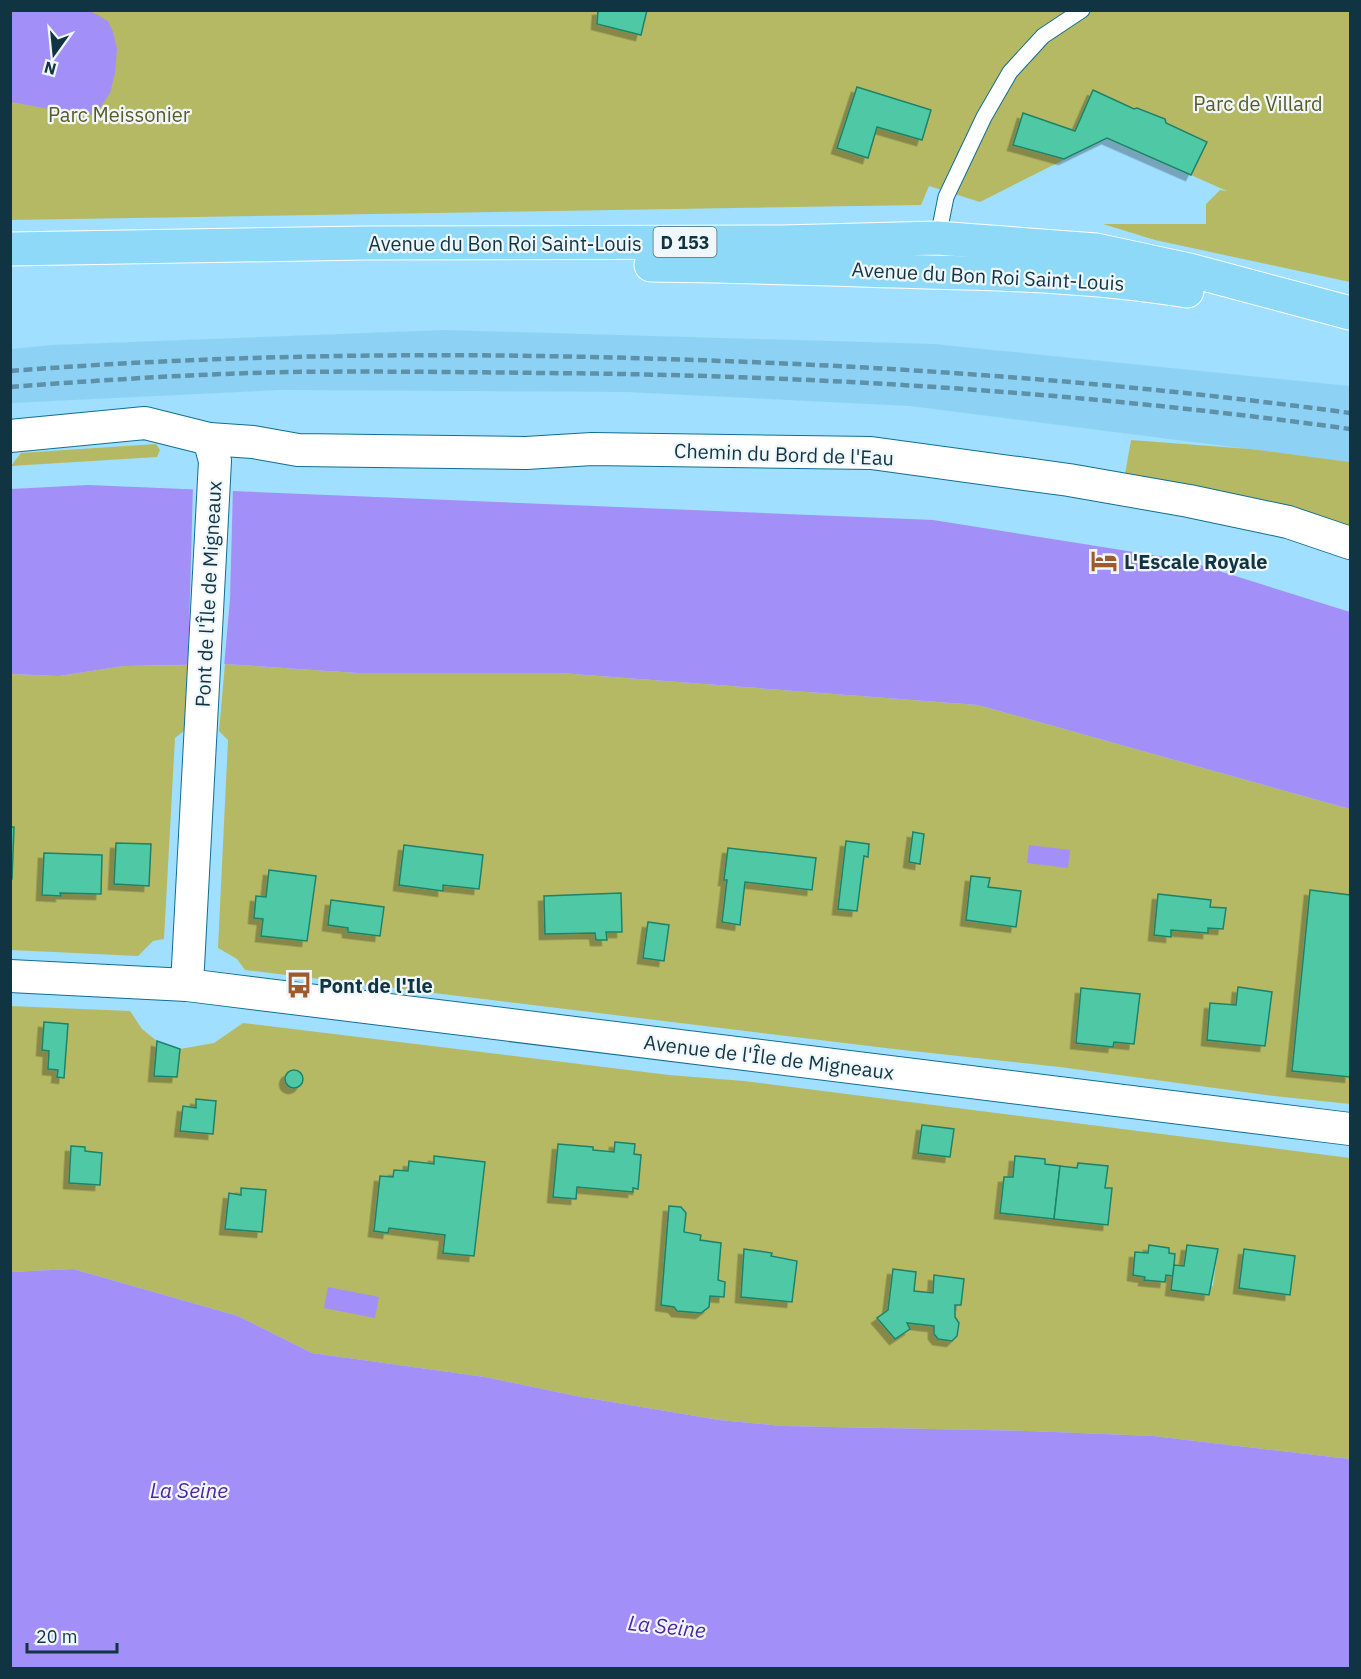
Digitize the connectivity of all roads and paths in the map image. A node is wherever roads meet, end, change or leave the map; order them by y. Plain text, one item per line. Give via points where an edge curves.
1 (1082, 10) edge
2 (937, 238) junction
3 (10, 249) edge
4 (10, 265) edge
5 (936, 272) junction
6 (1350, 315) edge
7 (10, 435) edge
8 (212, 450) junction
9 (1350, 543) edge
10 (10, 976) edge
11 (187, 986) junction
12 (1350, 1129) edge

1 - 2 lane via 1043,36 1010,72 946,197
2 - 3 main road, Avenue du Bon Roi Saint-Louis / D 153
2 - 5 lane
2 - 6 main road, Avenue du Bon Roi Saint-Louis / D 153 via 1096,250 1188,270
4 - 5 main road, Avenue du Bon Roi Saint-Louis / D 153 via 533,263
5 - 6 main road, Avenue du Bon Roi Saint-Louis / D 153 via 1143,284
7 - 8 street, Chemin du Bord de l'Eau via 145,423
8 - 9 street, Chemin du Bord de l'Eau via 253,442 298,450 872,453 1189,501 1288,522
8 - 11 street, Pont de l'Île de Migneaux
10 - 11 street, Avenue de l'Île de Migneaux
11 - 12 street, Avenue de l'Île de Migneaux

